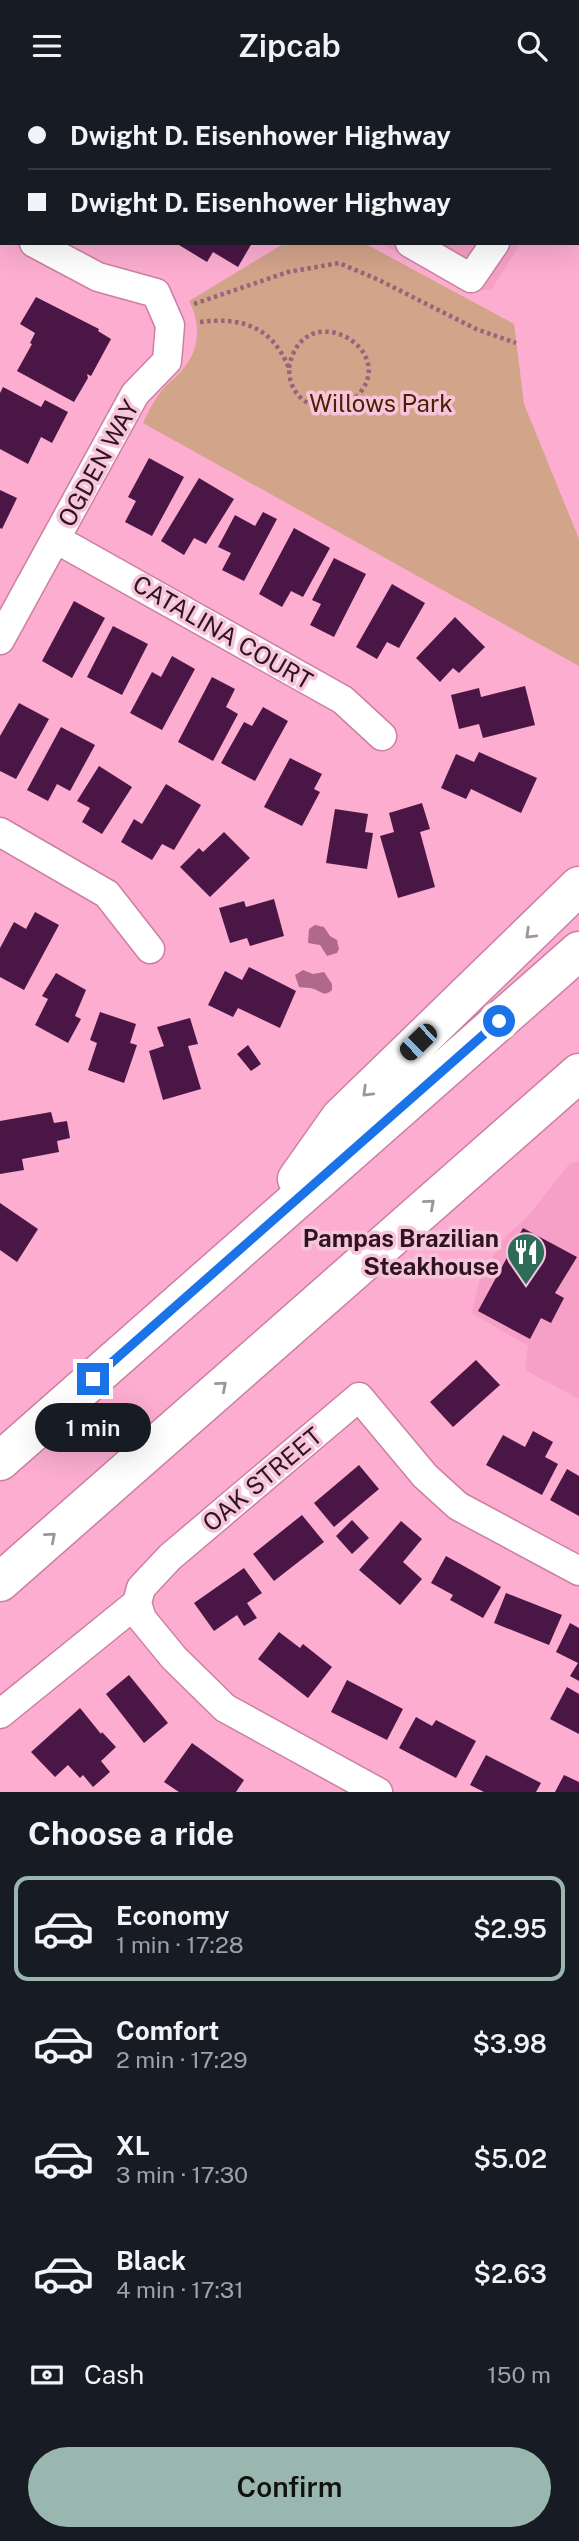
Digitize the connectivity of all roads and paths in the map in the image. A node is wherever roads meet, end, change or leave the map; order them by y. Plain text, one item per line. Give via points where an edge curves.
1 (38, 245) edge
2 (413, 245) edge
3 (494, 245) edge
4 (194, 305) dead end
5 (201, 322) dead end
6 (516, 343) dead end
7 (289, 368) junction
8 (56, 539) junction
9 (0, 640) edge
10 (382, 736) dead end
11 (0, 832) edge
12 (579, 886) edge
13 (150, 949) dead end
14 (579, 951) edge
15 (579, 1073) edge
16 (264, 1227) junction
17 (0, 1461) edge
18 (579, 1571) edge
19 (0, 1582) edge
20 (137, 1603) junction
21 (0, 1714) edge
22 (378, 1792) edge

1 - 8 street, OGDEN WAY via 98,277 156,293 170,325 167,361 135,394
2 - 3 street via 471,278
4 - 6 path via 288,272 339,263 476,329
5 - 7 path via 239,321 260,329
7 - 7 path via 297,394 324,409 352,401 368,370 357,343 331,331 300,342
8 - 9 street, OGDEN WAY
8 - 10 street, CATALINA COURT via 342,700
11 - 13 street via 107,894
12 -> 16 highway via 340,1118
14 - 16 highway
19 -> 15 highway
16 - 17 highway
18 - 20 street, OAK STREET via 458,1506 425,1476 359,1397 166,1562 141,1588
20 - 21 street, OAK STREET
20 - 22 street via 142,1619 174,1658 225,1708

